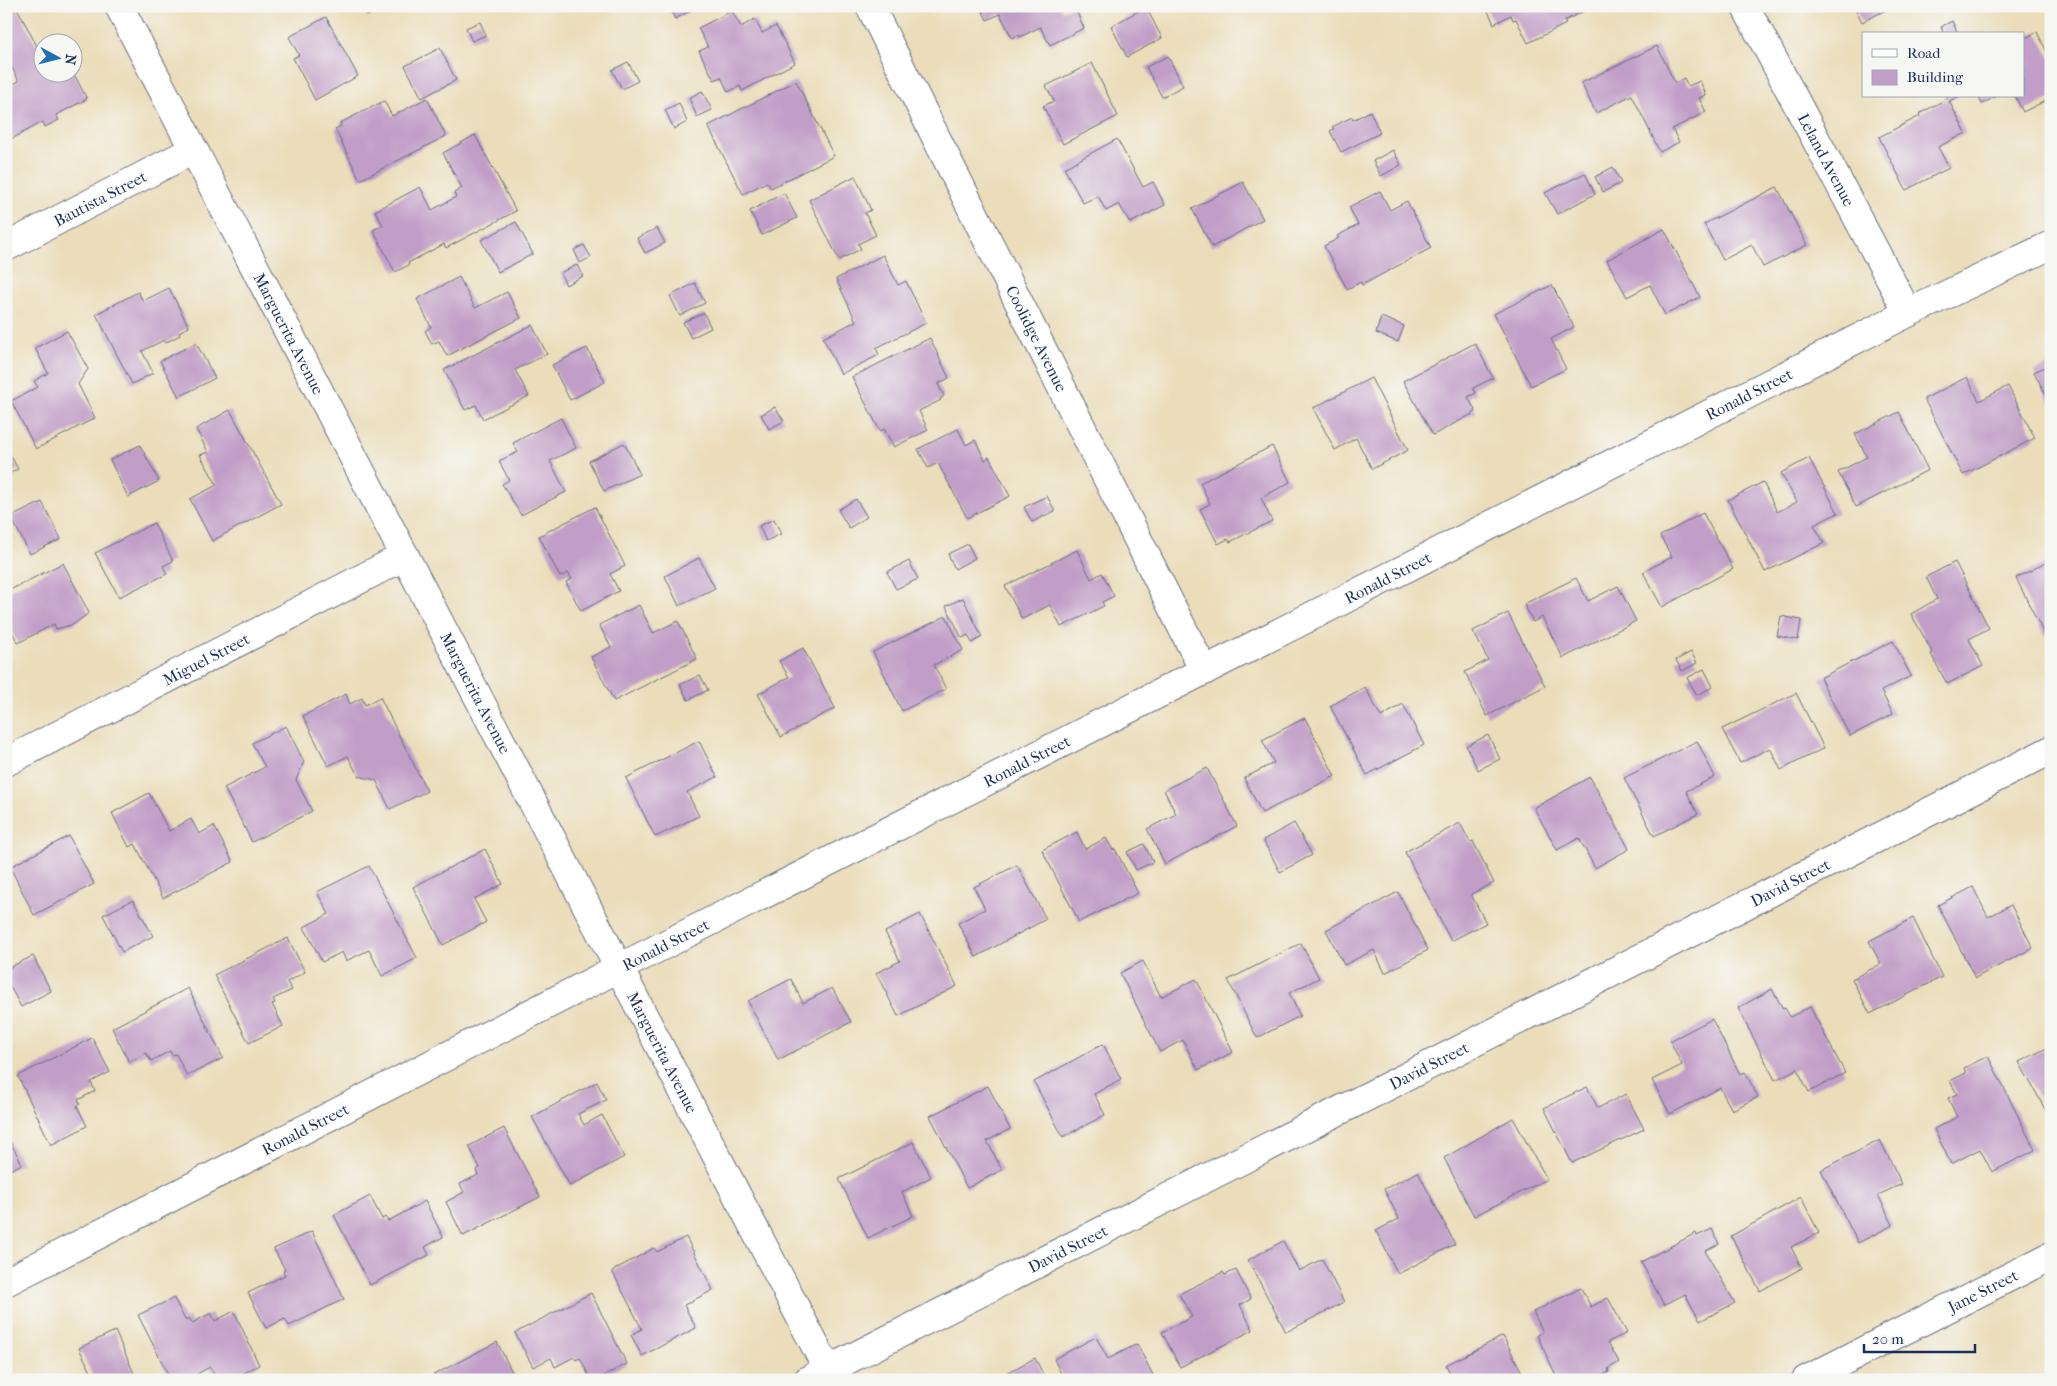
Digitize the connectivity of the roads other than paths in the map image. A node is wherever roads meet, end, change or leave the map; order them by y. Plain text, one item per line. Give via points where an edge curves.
1 (118, 6) edge
2 (870, 6) edge
3 (1745, 6) edge
4 (193, 150) junction
5 (2051, 245) edge
6 (6, 247) edge
7 (1908, 313) junction
8 (404, 556) junction
9 (1204, 671) junction
10 (2051, 750) edge
11 (6, 762) edge
12 (619, 968) junction
13 (2051, 1256) edge
14 (6, 1282) edge
15 (823, 1376) edge
16 (1806, 1380) edge

1 - 4 street, Marguerita Avenue
2 - 9 street, Coolidge Avenue
3 - 7 street, Leland Avenue
4 - 6 street, Bautista Street
4 - 8 street, Marguerita Avenue
5 - 7 street, Ronald Street
7 - 9 street, Ronald Street
8 - 11 street, Miguel Street
8 - 12 street, Marguerita Avenue
9 - 12 street, Ronald Street
10 - 15 street, David Street
12 - 14 street, Ronald Street
12 - 15 street, Marguerita Avenue
13 - 16 street, Jane Street

